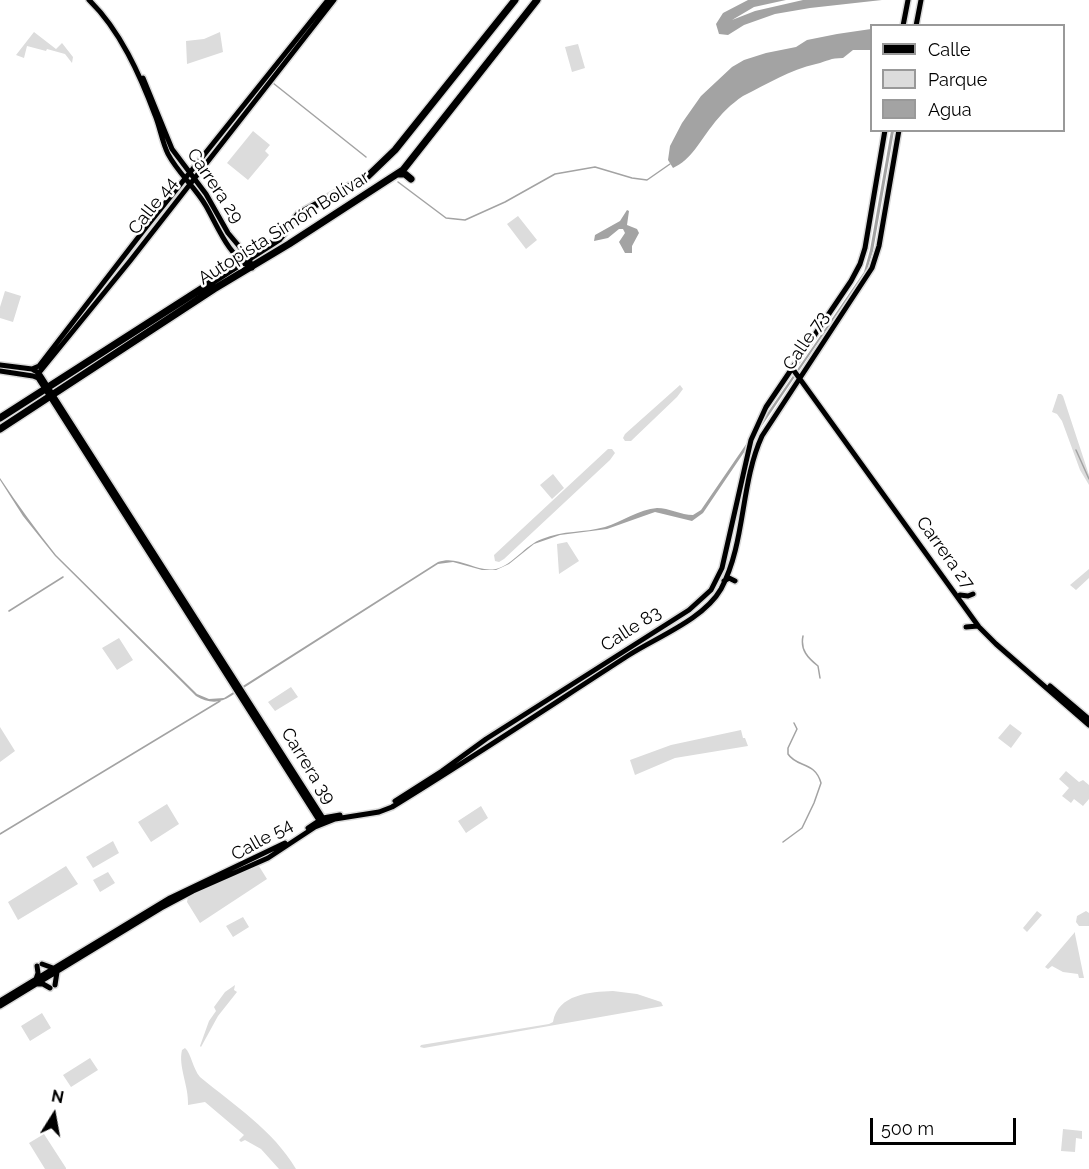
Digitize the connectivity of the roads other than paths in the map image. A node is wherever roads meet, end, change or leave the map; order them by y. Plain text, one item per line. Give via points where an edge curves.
1 (91, 0) edge
2 (328, 0) edge
3 (334, 0) edge
4 (515, 0) edge
5 (537, 0) edge
6 (908, 0) edge
7 (921, 0) edge
8 (903, 24) edge
9 (916, 24) edge
10 (885, 132) edge
11 (899, 132) edge
12 (190, 177) junction
13 (393, 177) junction
14 (411, 179) dead end
15 (870, 227) junction
16 (880, 229) junction
17 (245, 260) junction
18 (252, 268) junction
19 (0, 364) edge
20 (9, 369) junction
21 (0, 371) edge
22 (797, 371) junction
23 (35, 373) junction
24 (46, 389) junction
25 (50, 396) junction
26 (0, 418) edge
27 (0, 429) edge
28 (742, 498) junction
29 (736, 508) junction
30 (743, 511) junction
31 (724, 561) joint
32 (729, 567) joint
33 (724, 581) junction
34 (735, 581) dead end
35 (973, 594) dead end
36 (960, 595) junction
37 (697, 604) junction
38 (688, 610) junction
39 (700, 611) junction
40 (692, 618) junction
41 (978, 626) junction
42 (966, 627) dead end
43 (584, 676) junction
44 (574, 682) junction
45 (588, 682) junction
46 (579, 688) junction
47 (243, 693) junction
48 (537, 707) joint
49 (542, 713) joint
50 (1089, 719) edge
51 (1089, 725) edge
52 (497, 732) junction
53 (501, 738) junction
54 (486, 739) junction
55 (490, 746) junction
56 (277, 750) junction
57 (320, 819) junction
58 (191, 890) junction
59 (171, 900) junction
60 (58, 968) junction
61 (33, 983) junction
62 (0, 1001) edge
63 (0, 1006) edge

1 - 12 main road, Carrera 29 via 106,17 133,66 168,154
2 - 12 main road, Calle 44
3 - 12 main road, Calle 44
4 - 17 highway, Autopista Simón Bolívar via 415,128 370,174 302,211 283,236
5 - 13 highway, Autopista Simón Bolívar via 431,137
6 - 8 main road
7 - 9 main road
10 - 15 main road, Calle 73
11 - 16 main road, Calle 73
12 - 17 main road, Carrera 29 via 212,204
12 - 23 main road, Calle 44
13 - 14 highway via 404,174
13 - 18 highway, Autopista Simón Bolívar
15 - 16 main road
15 - 22 main road, Calle 73 via 857,271
16 - 22 main road, Calle 73 via 872,268
17 - 18 main road, Carrera 29
17 - 24 highway, Autopista Simón Bolívar
18 - 25 highway, Autopista Simón Bolívar
19 - 20 main road
20 - 21 main road
20 - 23 main road
22 - 28 main road, Calle 73 via 760,439
22 - 28 main road, Calle 73 via 765,409 755,428
22 - 36 main road, Carrera 27
22 - 41 main road, Carrera 27
23 - 24 main road, Carrera 39
24 - 25 main road, Carrera 39
24 - 26 highway, Autopista Simón Bolívar
25 - 27 highway, Autopista Simón Bolívar
25 - 47 main road, Carrera 39
28 - 29 main road, Calle 73
28 - 30 main road, Calle 73
29 - 30 main road via 740,506
29 - 31 main road, Calle 73
30 - 32 main road, Calle 73
31 - 37 main road, Calle 83 via 714,586
32 - 33 main road, Calle 83
33 - 34 main road
33 - 39 main road, Calle 83
35 - 36 main road
36 - 50 main road, Carrera 27 via 992,638
37 - 38 main road, Calle 83
37 - 39 main road via 695,609
38 - 40 main road via 693,612
38 - 43 main road, Calle 83
39 - 40 main road, Calle 83
40 - 45 main road, Calle 83
41 - 42 main road
41 - 51 main road, Carrera 27
43 - 44 main road, Calle 83
43 - 45 main road via 583,681
44 - 46 main road via 579,683
44 - 48 main road, Calle 83
45 - 46 main road, Calle 83
46 - 49 main road, Calle 83
47 - 56 main road, Carrera 39
47 - 56 main road, Carrera 39
48 - 52 main road, Calle 54
49 - 53 main road, Calle 54
52 - 53 main road via 497,738
52 - 54 main road, Calle 54
53 - 55 main road, Calle 54
54 - 55 main road via 492,741
54 - 57 main road, Calle 54 via 388,805
55 - 57 main road, Calle 54 via 387,809
56 - 57 main road, Carrera 39
57 - 58 main road, Calle 54 via 274,849
58 - 59 main road, Calle 54
58 - 59 main road via 176,888
58 - 59 main road via 185,903
59 - 60 main road, Calle 54
60 - 61 main road, Calle 54
60 - 61 main road via 40,965
60 - 61 main road via 52,986
61 - 62 main road, Calle 54
61 - 63 main road, Calle 54

